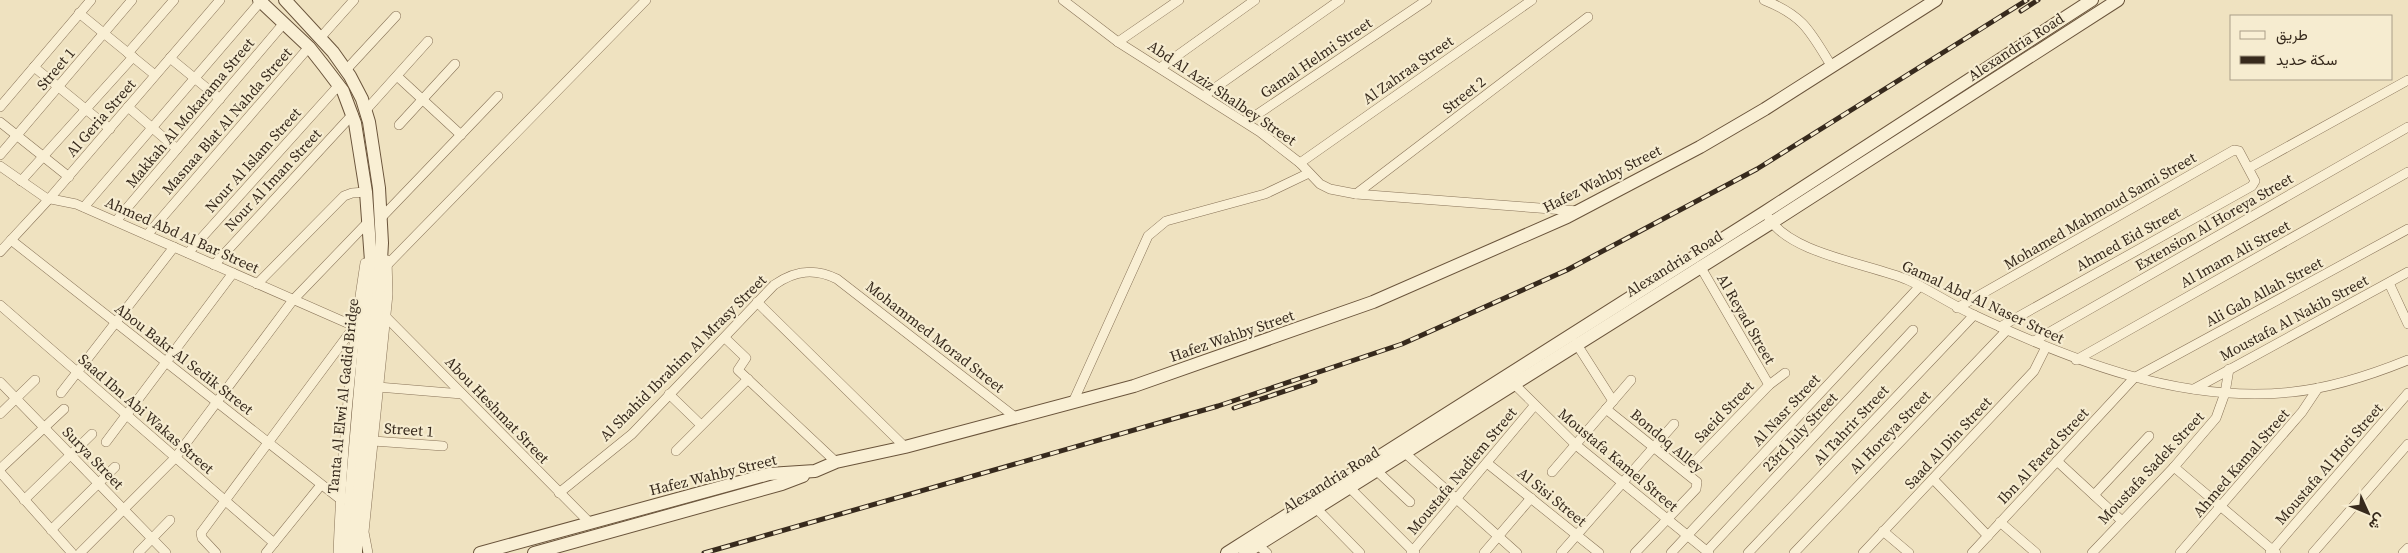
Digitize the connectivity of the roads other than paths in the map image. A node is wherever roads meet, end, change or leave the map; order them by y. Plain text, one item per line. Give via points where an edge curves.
1 (91, 0) edge
2 (132, 0) edge
3 (174, 0) edge
4 (220, 0) edge
5 (354, 0) edge
6 (646, 0) edge
7 (1180, 0) edge
8 (1255, 0) edge
9 (1340, 0) edge
10 (1427, 0) edge
11 (1532, 0) edge
12 (1764, 0) edge
13 (1936, 0) edge
14 (2092, 0) edge
15 (2118, 0) edge
16 (260, 1) edge
17 (1068, 1) edge
18 (290, 2) edge
19 (79, 13) junction
20 (396, 16) dead end
21 (1588, 17) dead end
22 (284, 23) junction
23 (104, 33) junction
24 (321, 37) junction
25 (428, 41) dead end
26 (1118, 42) junction
27 (309, 47) junction
28 (130, 55) junction
29 (170, 58) junction
30 (455, 64) dead end
31 (34, 67) junction
32 (1832, 67) junction
33 (1160, 68) junction
34 (346, 70) junction
35 (155, 75) junction
36 (397, 76) junction
37 (195, 78) junction
38 (2408, 80) edge
39 (339, 84) junction
40 (58, 87) junction
41 (1205, 95) junction
42 (498, 96) dead end
43 (220, 99) junction
44 (422, 100) junction
45 (0, 107) edge
46 (128, 107) junction
47 (86, 109) junction
48 (366, 110) junction
49 (353, 114) junction
50 (0, 122) edge
51 (1246, 122) junction
52 (399, 125) dead end
53 (2408, 126) edge
54 (152, 128) junction
55 (110, 129) junction
56 (17, 135) junction
57 (461, 135) junction
58 (177, 149) junction
59 (0, 155) edge
60 (43, 156) junction
61 (1300, 163) junction
62 (0, 166) edge
63 (2248, 168) junction
64 (2408, 172) edge
65 (1309, 173) junction
66 (69, 177) junction
67 (21, 181) junction
68 (366, 192) junction
69 (1356, 194) junction
70 (49, 199) junction
71 (84, 207) junction
72 (1579, 211) junction
73 (1768, 217) junction
74 (381, 218) junction
75 (116, 221) junction
76 (368, 222) junction
77 (2408, 229) edge
78 (147, 235) junction
79 (11, 240) junction
80 (376, 243) junction
81 (174, 247) junction
82 (0, 252) edge
83 (188, 253) junction
84 (388, 264) junction
85 (214, 265) junction
86 (1700, 266) junction
87 (2408, 272) edge
88 (233, 273) junction
89 (837, 279) joint
90 (2389, 283) junction
91 (257, 284) junction
92 (1920, 286) junction
93 (293, 300) junction
94 (756, 302) junction
95 (0, 305) edge
96 (1957, 308) junction
97 (1974, 315) junction
98 (116, 322) junction
99 (367, 324) junction
100 (2408, 324) edge
101 (2003, 328) junction
102 (1913, 330) dead end
103 (725, 338) junction
104 (2034, 341) junction
105 (1576, 344) junction
106 (2046, 346) junction
107 (2076, 360) junction
108 (2408, 360) edge
109 (167, 363) junction
110 (2228, 369) junction
111 (77, 372) junction
112 (1785, 373) dead end
113 (2134, 378) junction
114 (748, 379) junction
115 (35, 380) dead end
116 (1631, 380) dead end
117 (0, 382) edge
118 (1513, 383) junction
119 (1769, 385) junction
120 (378, 387) junction
121 (2194, 388) junction
122 (2318, 388) junction
123 (61, 393) dead end
124 (2225, 393) junction
125 (2408, 393) edge
126 (462, 394) junction
127 (669, 394) junction
128 (16, 399) junction
129 (1613, 401) junction
130 (217, 402) junction
131 (1073, 402) junction
132 (1534, 406) junction
133 (64, 408) dead end
134 (1606, 409) junction
135 (0, 414) edge
136 (126, 415) junction
137 (1015, 417) junction
138 (1674, 424) dead end
139 (701, 425) junction
140 (45, 428) junction
141 (92, 434) dead end
142 (2149, 436) dead end
143 (373, 441) junction
144 (106, 442) dead end
145 (268, 442) junction
146 (2408, 444) edge
147 (1576, 445) junction
148 (443, 446) dead end
149 (905, 447) junction
150 (1654, 447) junction
151 (676, 451) dead end
152 (1405, 453) junction
153 (72, 456) junction
154 (175, 458) junction
155 (2057, 461) junction
156 (836, 462) junction
157 (1487, 463) junction
158 (115, 467) dead end
159 (2174, 467) junction
160 (0, 470) edge
161 (815, 471) junction
162 (1377, 471) junction
163 (1552, 472) dead end
164 (1685, 472) junction
165 (1933, 479) junction
166 (1623, 483) junction
167 (99, 484) junction
168 (322, 484) junction
169 (1350, 488) junction
170 (559, 493) junction
171 (2094, 495) junction
172 (1531, 498) junction
173 (340, 499) junction
174 (24, 500) junction
175 (1456, 500) junction
176 (225, 501) junction
177 (1410, 502) dead end
178 (2222, 507) junction
179 (124, 509) junction
180 (1317, 510) junction
181 (1668, 519) junction
182 (170, 520) dead end
183 (2122, 521) junction
184 (2000, 522) junction
185 (590, 523) junction
186 (51, 530) junction
187 (1883, 531) junction
188 (1577, 535) junction
189 (1688, 535) junction
190 (1988, 536) junction
191 (1498, 537) junction
192 (152, 539) junction
193 (274, 544) junction
194 (2408, 548) edge
195 (1263, 549) edge
196 (1413, 552) edge
197 (1708, 552) edge
198 (2273, 552) edge
199 (72, 553) edge
200 (80, 553) edge
201 (138, 553) edge
202 (166, 553) edge
203 (216, 553) edge
204 (266, 553) edge
205 (338, 553) edge
206 (346, 553) edge
207 (356, 553) edge
208 (368, 553) edge
209 (480, 553) edge
210 (534, 553) edge
211 (1227, 553) edge
212 (1245, 553) edge
213 (1360, 553) edge
214 (1484, 553) edge
215 (1517, 553) edge
216 (1561, 553) edge
217 (1600, 553) edge
218 (1636, 553) edge
219 (1671, 553) edge
220 (1748, 553) edge
221 (1794, 553) edge
222 (1863, 553) edge
223 (1909, 553) edge
224 (1972, 553) edge
225 (2036, 553) edge
226 (2092, 553) edge
227 (2180, 553) edge
228 (2313, 553) edge
229 (2403, 553) edge

1 - 19 street
2 - 23 street, Street 1
3 - 28 street
4 - 29 street, Al Geria Street
5 - 24 street
6 - 84 street
7 - 26 street
8 - 33 street
9 - 41 street
10 - 51 street, Gamal Helmi Street
11 - 61 street, Al Zahraa Street
12 - 32 street via 1785,8 1801,21
13 - 32 main road, Hafez Wahby Street
14 - 73 main road, Alexandria Road
15 - 73 main road, Alexandria Road
16 - 22 main road
16 - 37 street
17 - 26 street, Abd Al Aziz Shalbey Street
18 - 24 main road
19 - 23 street
19 - 31 street
20 - 34 street
21 - 69 street, Street 2
22 - 27 main road
22 - 43 street, Makkah Al Mokarama Street
23 - 28 street
23 - 40 street, Street 1
24 - 34 main road
25 - 36 street
26 - 33 street, Abd Al Aziz Shalbey Street
27 - 39 main road
27 - 78 street, Masnaa Blat Al Nahda Street
28 - 35 street
28 - 47 street
29 - 35 street, Al Geria Street
29 - 37 street
30 - 44 street
31 - 40 street
31 - 45 street
32 - 72 main road, Hafez Wahby Street via 1700,147
33 - 41 street, Abd Al Aziz Shalbey Street
34 - 48 main road
35 - 46 street, Al Geria Street
36 - 44 street
36 - 48 street
37 - 43 street
37 - 54 street
38 - 63 street
39 - 49 main road
39 - 83 street, Nour Al Islam Street
40 - 47 street
40 - 56 street, Street 1
41 - 51 street, Abd Al Aziz Shalbey Street
42 - 57 street
43 - 58 street, Makkah Al Mokarama Street
44 - 52 street
44 - 57 street
46 - 54 street
46 - 55 street, Al Geria Street
47 - 55 street
47 - 60 street
48 - 74 main road
49 - 68 main road
49 - 85 street, Nour Al Iman Street
50 - 56 street
51 - 61 street, Abd Al Aziz Shalbey Street
53 - 104 street, Extension Al Horeya Street
54 - 58 street
54 - 71 street
55 - 66 street, Al Geria Street
56 - 59 street, Street 1
56 - 60 street
57 - 74 street
58 - 75 street, Makkah Al Mokarama Street
60 - 66 street
60 - 67 street
61 - 65 street, Abd Al Aziz Shalbey Street
62 - 67 street, Ahmed Abd Al Bar Street
63 - 96 street, Mohamed Mahmoud Sami Street via 2239,151 2234,150
63 - 101 street, Ahmed Eid Street via 2255,181 2252,186
64 - 107 street, Al Imam Ali Street
65 - 69 street, Abd Al Aziz Shalbey Street via 1330,189
65 - 131 street via 1265,194 1166,221 1148,236
66 - 70 street, Al Geria Street
67 - 70 street, Ahmed Abd Al Bar Street
68 - 76 main road
68 - 91 street via 344,196
69 - 72 street, Abd Al Aziz Shalbey Street
70 - 71 street, Ahmed Abd Al Bar Street via 68,200
70 - 79 street, Al Geria Street
71 - 75 street, Ahmed Abd Al Bar Street
72 - 131 main road, Hafez Wahby Street via 1364,305 1134,386
73 - 86 main road, Alexandria Road
73 - 92 street, Gamal Abd Al Naser Street via 1791,240
73 - 211 main road, Alexandria Road
74 - 80 main road
75 - 78 street, Ahmed Abd Al Bar Street
76 - 80 main road
76 - 93 street
77 - 113 street, Ali Gab Allah Street
78 - 81 street, Ahmed Abd Al Bar Street
79 - 82 street, Al Geria Street
79 - 98 street, Abou Bakr Al Sedik Street
80 - 84 street
80 - 99 main road, Tanta Al Elwi Al Gadid Bridge
80 - 99 street
81 - 83 street, Ahmed Abd Al Bar Street
81 - 98 street
83 - 85 street, Ahmed Abd Al Bar Street
84 - 99 street
85 - 88 street, Ahmed Abd Al Bar Street
86 - 105 main road, Alexandria Road
86 - 119 street, Al Reyad Street
87 - 90 street, Moustafa Al Nakib Street
88 - 91 street, Ahmed Abd Al Bar Street
88 - 109 street
89 - 94 street, Al Shahid Ibrahim Al Mrasy Street via 816,271 794,273 774,285
89 - 137 street, Mohammed Morad Street
90 - 100 street
90 - 110 street, Moustafa Al Nakib Street
91 - 93 street, Ahmed Abd Al Bar Street
92 - 96 street, Gamal Abd Al Naser Street
92 - 189 street, Al Nasr Street
93 - 99 street, Ahmed Abd Al Bar Street
93 - 130 street
94 - 103 street, Al Shahid Ibrahim Al Mrasy Street
94 - 149 street
95 - 111 street, Saad Ibn Abi Wakas Street
96 - 97 street, Gamal Abd Al Naser Street
97 - 101 street, Gamal Abd Al Naser Street
97 - 220 street, Al Tahrir Street
98 - 109 street, Abou Bakr Al Sedik Street
98 - 111 street
99 - 120 street
99 - 126 street, Abou Heshmat Street
99 - 145 street
99 - 173 street
99 - 206 main road, Tanta Al Elwi Al Gadid Bridge via 346,525
99 - 207 main road, Tanta Al Elwi Al Gadid Bridge
101 - 104 street, Gamal Abd Al Naser Street
101 - 221 street, Al Horeya Street
102 - 197 street, 23rd July Street
103 - 114 street via 746,358 738,369
103 - 127 street, Al Shahid Ibrahim Al Mrasy Street
104 - 106 street, Gamal Abd Al Naser Street
105 - 118 main road, Alexandria Road
105 - 129 street
106 - 107 street, Gamal Abd Al Naser Street
106 - 165 street, Saad Al Din Street via 2034,371
107 - 113 street, Gamal Abd Al Naser Street
108 - 122 street, Gamal Abd Al Naser Street via 2346,382
109 - 130 street, Abou Bakr Al Sedik Street
109 - 136 street
110 - 121 street, Moustafa Al Nakib Street
110 - 124 street, Moustafa Sadek Street
111 - 123 street
111 - 136 street, Saad Ibn Abi Wakas Street
112 - 119 street, Saeid Street
113 - 121 street, Gamal Abd Al Naser Street
113 - 155 street, Ibn Al Fared Street
114 - 139 street
114 - 156 street
115 - 128 street
116 - 129 street
117 - 128 street, Surya Street
118 - 132 street, Moustafa Kamel Street
118 - 152 main road, Alexandria Road
119 - 164 street, Saeid Street
120 - 126 street
120 - 143 street
121 - 124 street, Gamal Abd Al Naser Street
122 - 124 street, Gamal Abd Al Naser Street via 2268,394
122 - 178 street, Ahmed Kamal Street via 2302,412
124 - 159 street, Moustafa Sadek Street via 2216,418
125 - 198 street, Moustafa Al Hoti Street
126 - 170 street, Abou Heshmat Street
127 - 139 street
127 - 170 street, Al Shahid Ibrahim Al Mrasy Street via 632,434
128 - 135 street
128 - 140 street, Surya Street
129 - 134 street
130 - 145 street, Abou Bakr Al Sedik Street
130 - 154 street
131 - 137 main road, Hafez Wahby Street
132 - 147 street, Moustafa Kamel Street
132 - 157 street, Moustafa Nadiem Street
133 - 140 street
134 - 147 street
134 - 150 street, Bondoq Alley
136 - 144 street
136 - 154 street, Saad Ibn Abi Wakas Street
137 - 149 main road, Hafez Wahby Street
138 - 150 street
139 - 151 street
140 - 153 street, Surya Street
140 - 160 street
141 - 153 street
142 - 171 street
143 - 148 street, Street 1
143 - 208 street via 364,532
145 - 168 street, Abou Bakr Al Sedik Street
145 - 176 street
146 - 228 street
147 - 163 street
147 - 166 street, Moustafa Kamel Street
149 - 156 main road, Hafez Wahby Street
150 - 164 street, Bondoq Alley
150 - 166 street
152 - 162 main road, Alexandria Road
152 - 175 street
153 - 167 street, Surya Street
153 - 174 street
154 - 176 street, Saad Ibn Abi Wakas Street
154 - 179 street
155 - 171 street
155 - 184 street, Ibn Al Fared Street
156 - 161 main road, Hafez Wahby Street
157 - 172 street, Al Sisi Street
157 - 175 street, Moustafa Nadiem Street
158 - 167 street
159 - 178 street
159 - 183 street, Moustafa Sadek Street
160 - 174 street
161 - 185 main road, Hafez Wahby Street via 769,474
161 - 210 main road via 782,484
162 - 169 main road, Alexandria Road
162 - 177 street
164 - 181 street, Bondoq Alley via 1697,482 1696,489
165 - 187 street, Saad Al Din Street
165 - 190 street
166 - 181 street, Moustafa Kamel Street
166 - 188 street
167 - 179 street, Surya Street
167 - 186 street
168 - 173 street, Abou Bakr Al Sedik Street
168 - 193 street
169 - 180 main road, Alexandria Road
169 - 196 street
170 - 185 street, Abou Heshmat Street
171 - 183 street
172 - 188 street, Al Sisi Street
172 - 191 street
173 - 205 street
174 - 186 street
175 - 191 street
175 - 196 street, Moustafa Nadiem Street
176 - 193 street, Saad Ibn Abi Wakas Street
176 - 203 street via 201,533
178 - 198 street
178 - 227 street, Ahmed Kamal Street
179 - 192 street, Surya Street
179 - 200 street
180 - 195 main road, Alexandria Road
180 - 213 street
181 - 189 street, Moustafa Kamel Street
181 - 218 street
182 - 192 street
183 - 226 street, Moustafa Sadek Street
184 - 190 street, Ibn Al Fared Street
184 - 225 street
185 - 209 main road, Hafez Wahby Street
186 - 199 street
187 - 222 street, Saad Al Din Street
187 - 223 street
188 - 216 street
188 - 217 street, Al Sisi Street
189 - 197 street, Moustafa Kamel Street
189 - 219 street, Al Nasr Street
190 - 224 street, Ibn Al Fared Street
191 - 214 street
191 - 215 street
192 - 201 street
192 - 202 street, Surya Street
193 - 204 street
194 - 229 street
195 - 212 main road, Alexandria Road

